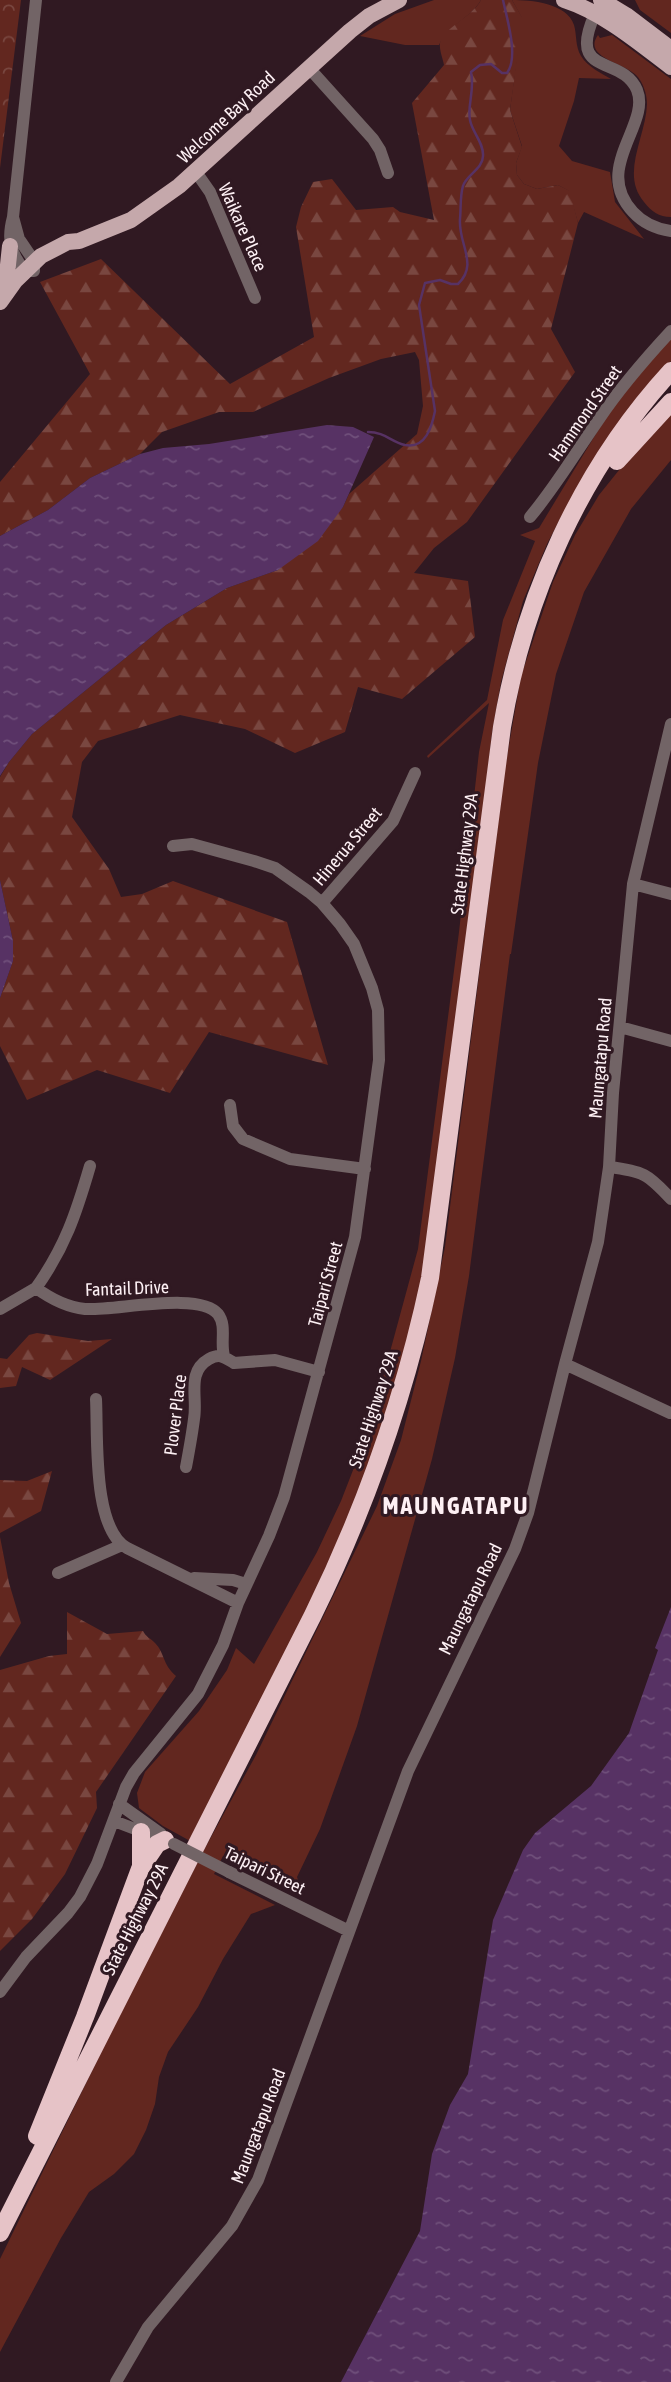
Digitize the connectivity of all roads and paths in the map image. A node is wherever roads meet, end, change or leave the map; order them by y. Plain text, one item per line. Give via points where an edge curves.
1 (36, 0) edge
2 (564, 0) edge
3 (392, 1) edge
4 (600, 3) edge
5 (671, 49) edge
6 (671, 67) edge
7 (309, 68) junction
8 (196, 172) junction
9 (388, 173) dead end
10 (13, 217) junction
11 (671, 231) edge
12 (10, 246) junction
13 (31, 268) junction
14 (255, 298) dead end
15 (1, 303) edge
16 (671, 331) edge
17 (671, 372) edge
18 (671, 402) edge
19 (530, 517) dead end
20 (567, 528) junction
21 (671, 724) edge
22 (415, 773) dead end
23 (173, 845) dead end
24 (633, 884) junction
25 (671, 894) edge
26 (322, 903) junction
27 (620, 1027) junction
28 (671, 1041) edge
29 (230, 1105) dead end
30 (90, 1166) dead end
31 (609, 1167) junction
32 (365, 1169) junction
33 (671, 1199) edge
34 (36, 1288) junction
35 (0, 1309) edge
36 (223, 1356) junction
37 (565, 1364) junction
38 (318, 1372) junction
39 (96, 1399) dead end
40 (670, 1413) edge
41 (186, 1467) dead end
42 (122, 1545) junction
43 (58, 1573) dead end
44 (187, 1577) junction
45 (246, 1584) junction
46 (237, 1603) junction
47 (119, 1804) junction
48 (114, 1821) junction
49 (141, 1832) junction
50 (169, 1842) junction
51 (140, 1868) junction
52 (349, 1931) junction
53 (0, 1992) edge
54 (4, 2225) edge
55 (116, 2382) edge

1 - 10 street
2 - 4 main road
3 - 7 main road, Welcome Bay Road
4 - 5 main road
4 - 6 main road via 622,30
4 - 11 street via 587,33 588,50 598,62 630,80 639,97 618,183 628,207 639,218
7 - 8 main road, Welcome Bay Road
7 - 9 street via 373,139
8 - 13 main road, Welcome Bay Road via 131,220 56,247
8 - 14 street, Waikare Place via 210,192
10 - 12 street
10 - 13 street
12 - 13 street
12 - 15 main road
13 - 15 main road, Welcome Bay Road
16 - 19 street, Hammond Street via 640,365
17 - 20 highway, State Highway 29A via 590,480
18 - 20 highway, State Highway 29A via 630,444
20 - 54 highway, State Highway 29A via 535,600 506,700 430,1278 397,1411 367,1496 331,1577
21 - 24 street, Maungatapu Road
22 - 26 street, Hinerua Street via 393,821
23 - 26 street, Taipari Street via 192,844 275,868
24 - 25 street
24 - 27 street, Maungatapu Road
26 - 32 street, Taipari Street via 354,944 378,1010 379,1060
27 - 28 street
27 - 31 street, Maungatapu Road
29 - 32 street via 233,1126 243,1139 290,1159
30 - 34 street via 67,1236
31 - 33 street via 651,1177
31 - 37 street, Maungatapu Road via 598,1242
32 - 38 street, Taipari Street via 355,1237
34 - 35 street
34 - 36 street, Fantail Drive via 50,1298 82,1308 209,1306 223,1325
36 - 38 street via 233,1363 275,1360
36 - 41 street, Plover Place via 200,1366 195,1376 195,1418
37 - 40 street
37 - 52 street, Maungatapu Road via 522,1531 408,1771
38 - 45 street, Taipari Street via 284,1497
39 - 42 street via 104,1507 112,1533
42 - 43 street
42 - 44 street
44 - 45 street
44 - 46 street
45 - 46 street, Taipari Street
46 - 47 street, Taipari Street via 223,1645 198,1694 143,1760
47 - 48 street, Taipari Street
47 - 50 street, Taipari Street
48 - 49 street, Taipari Street
48 - 53 street via 80,1897
49 - 50 street, Taipari Street
49 - 51 highway
50 - 51 highway via 152,1851
50 - 52 street, Taipari Street, bridge
51 - 54 highway
52 - 55 street, Maungatapu Road via 247,2204 148,2327

